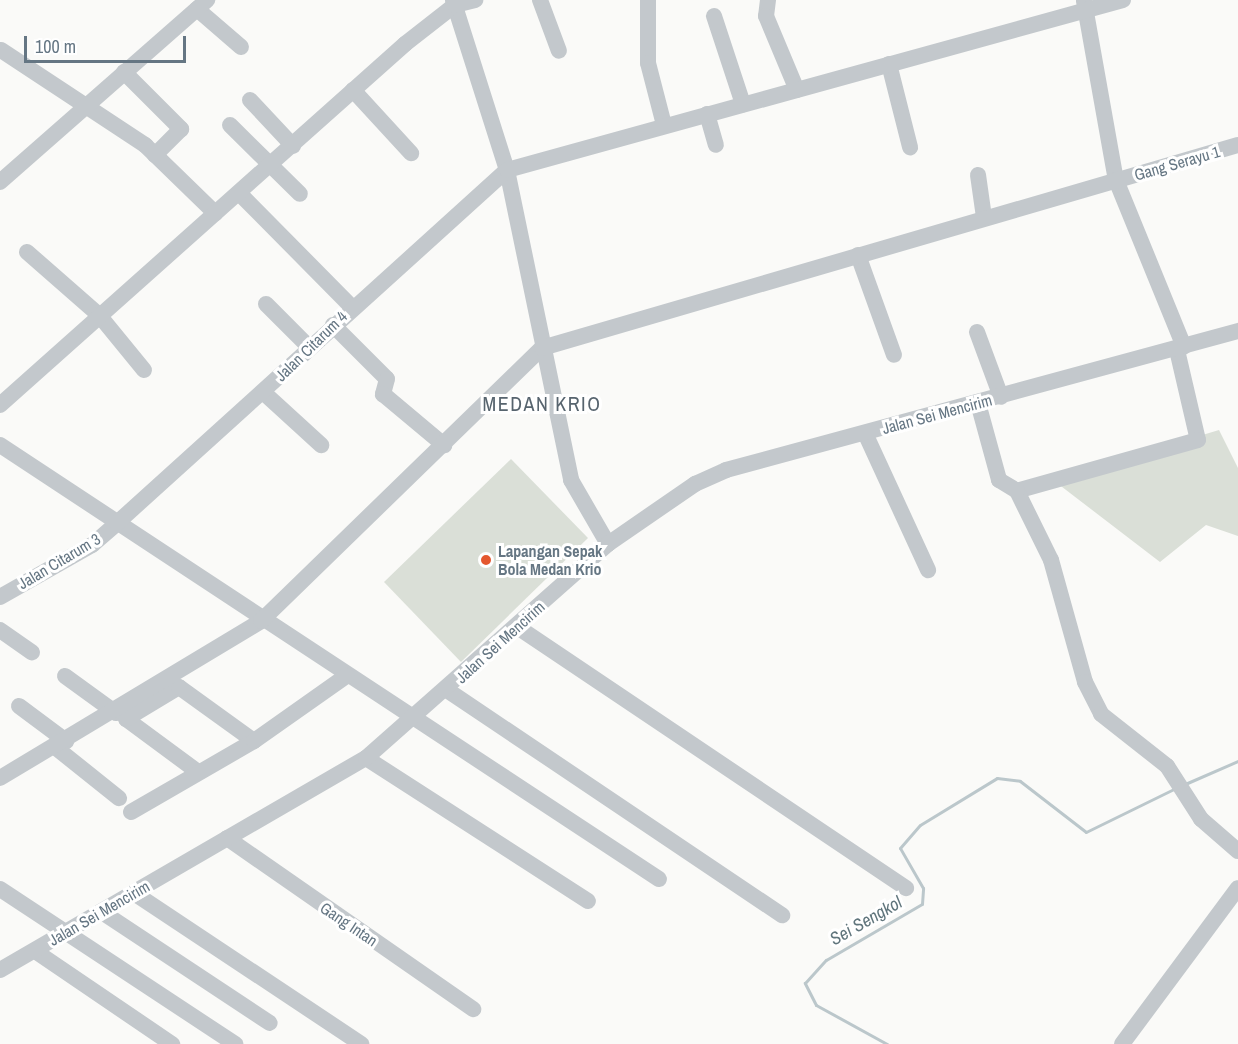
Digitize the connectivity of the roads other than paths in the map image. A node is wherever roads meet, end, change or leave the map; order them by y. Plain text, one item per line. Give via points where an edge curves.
1 (475, 0) edge
2 (540, 0) edge
3 (648, 0) edge
4 (768, 0) edge
5 (1123, 0) edge
6 (454, 3) edge
7 (202, 4) edge
8 (1085, 5) edge
9 (714, 16) dead end
10 (242, 47) dead end
11 (1, 50) edge
12 (559, 51) dead end
13 (889, 64) junction
14 (124, 72) junction
15 (353, 90) junction
16 (797, 90) junction
17 (250, 100) dead end
18 (743, 104) junction
19 (88, 107) junction
20 (707, 114) junction
21 (230, 125) dead end
22 (664, 125) junction
23 (293, 146) junction
24 (716, 146) dead end
25 (1238, 146) edge
26 (910, 147) dead end
27 (411, 153) dead end
28 (155, 155) junction
29 (270, 165) junction
30 (507, 170) junction
31 (978, 175) dead end
32 (1116, 180) junction
33 (0, 182) edge
34 (240, 194) junction
35 (300, 194) dead end
36 (215, 213) junction
37 (984, 217) junction
38 (27, 252) dead end
39 (858, 255) junction
40 (266, 304) dead end
41 (352, 307) junction
42 (99, 315) junction
43 (333, 325) junction
44 (1238, 331) edge
45 (977, 332) dead end
46 (310, 348) junction
47 (542, 348) junction
48 (1180, 348) junction
49 (894, 355) dead end
50 (144, 369) dead end
51 (263, 392) junction
52 (1001, 397) junction
53 (978, 403) junction
54 (0, 405) edge
55 (865, 433) junction
56 (0, 445) edge
57 (321, 445) dead end
58 (444, 445) junction
59 (1017, 491) junction
60 (117, 523) junction
61 (608, 544) junction
62 (928, 570) dead end
63 (0, 597) edge
64 (261, 621) junction
65 (516, 626) junction
66 (0, 630) edge
67 (32, 652) dead end
68 (65, 676) dead end
69 (345, 676) junction
70 (447, 690) junction
71 (19, 706) dead end
72 (116, 713) junction
73 (413, 719) junction
74 (254, 741) junction
75 (61, 744) junction
76 (366, 758) junction
77 (198, 772) junction
78 (0, 778) edge
79 (119, 798) dead end
80 (131, 812) dead end
81 (227, 838) junction
82 (1238, 851) edge
83 (659, 879) dead end
84 (906, 888) dead end
85 (1238, 888) edge
86 (0, 889) edge
87 (134, 893) junction
88 (588, 901) dead end
89 (102, 912) junction
90 (782, 915) dead end
91 (65, 933) junction
92 (34, 951) junction
93 (0, 970) edge
94 (473, 1008) dead end
95 (270, 1023) dead end
96 (172, 1044) edge
97 (234, 1044) edge
98 (361, 1044) edge
99 (1122, 1044) edge

1 - 6 street
2 - 12 street
3 - 22 street via 648,63
4 - 16 street via 766,16
5 - 8 street
6 - 15 street
6 - 30 street
7 - 10 street
7 - 14 street
8 - 13 street
8 - 32 street
9 - 18 street
11 - 19 street
13 - 16 street
13 - 26 street
14 - 19 street
14 - 28 street via 181,129
15 - 23 street
15 - 27 street
16 - 18 street
17 - 23 street
18 - 20 street
19 - 28 street
19 - 33 street
20 - 22 street
20 - 24 street
21 - 29 street
22 - 30 street
23 - 29 street
25 - 32 street, Gang Serayu 1
28 - 36 street
29 - 34 street
29 - 35 street
30 - 41 street, Jalan Citarum 4
30 - 47 street
31 - 37 street
32 - 37 street, Gang Serayu 1
32 - 48 street
34 - 36 street
34 - 41 street
36 - 42 street
37 - 39 street, Gang Serayu 1
38 - 42 street
39 - 47 street, Gang Serayu 1
39 - 49 street
40 - 46 street
41 - 43 street, Jalan Citarum 4
42 - 50 street
42 - 54 street
43 - 46 street, Jalan Citarum 4
43 - 58 street via 387,379 383,394
44 - 48 street, Jalan Sei Mencirim
45 - 52 street
46 - 51 street, Jalan Citarum 4
47 - 58 street
47 - 61 street via 571,480
48 - 52 street, Jalan Sei Mencirim
48 - 59 street via 1198,440
51 - 57 street
51 - 60 street, Jalan Citarum 4
52 - 53 street, Jalan Sei Mencirim
53 - 55 street, Jalan Sei Mencirim
53 - 59 street via 999,480
55 - 61 street, Jalan Sei Mencirim via 716,475
55 - 62 street
56 - 60 street
58 - 64 street
59 - 82 street via 1051,560 1084,682 1101,714 1179,781 1191,803
60 - 63 street, Jalan Citarum 3 via 92,545
60 - 64 street
61 - 65 street, Jalan Sei Mencirim
64 - 69 street
64 - 72 street
65 - 70 street, Jalan Sei Mencirim
65 - 84 street
66 - 67 street
68 - 72 street
69 - 73 street
69 - 74 street
70 - 73 street, Jalan Sei Mencirim
70 - 90 street
71 - 75 street
72 - 75 street
73 - 76 street, Jalan Sei Mencirim
73 - 83 street
74 - 77 street
74 - 77 street via 179,687 126,719
75 - 78 street
75 - 79 street
76 - 81 street, Jalan Sei Mencirim
76 - 88 street
77 - 80 street
81 - 87 street, Jalan Sei Mencirim
81 - 94 street, Gang Intan
85 - 99 street
86 - 91 street
87 - 89 street, Jalan Sei Mencirim
87 - 98 street
89 - 91 street, Jalan Sei Mencirim
89 - 95 street
91 - 92 street, Jalan Sei Mencirim
91 - 97 street
92 - 93 street, Jalan Sei Mencirim
92 - 96 street

